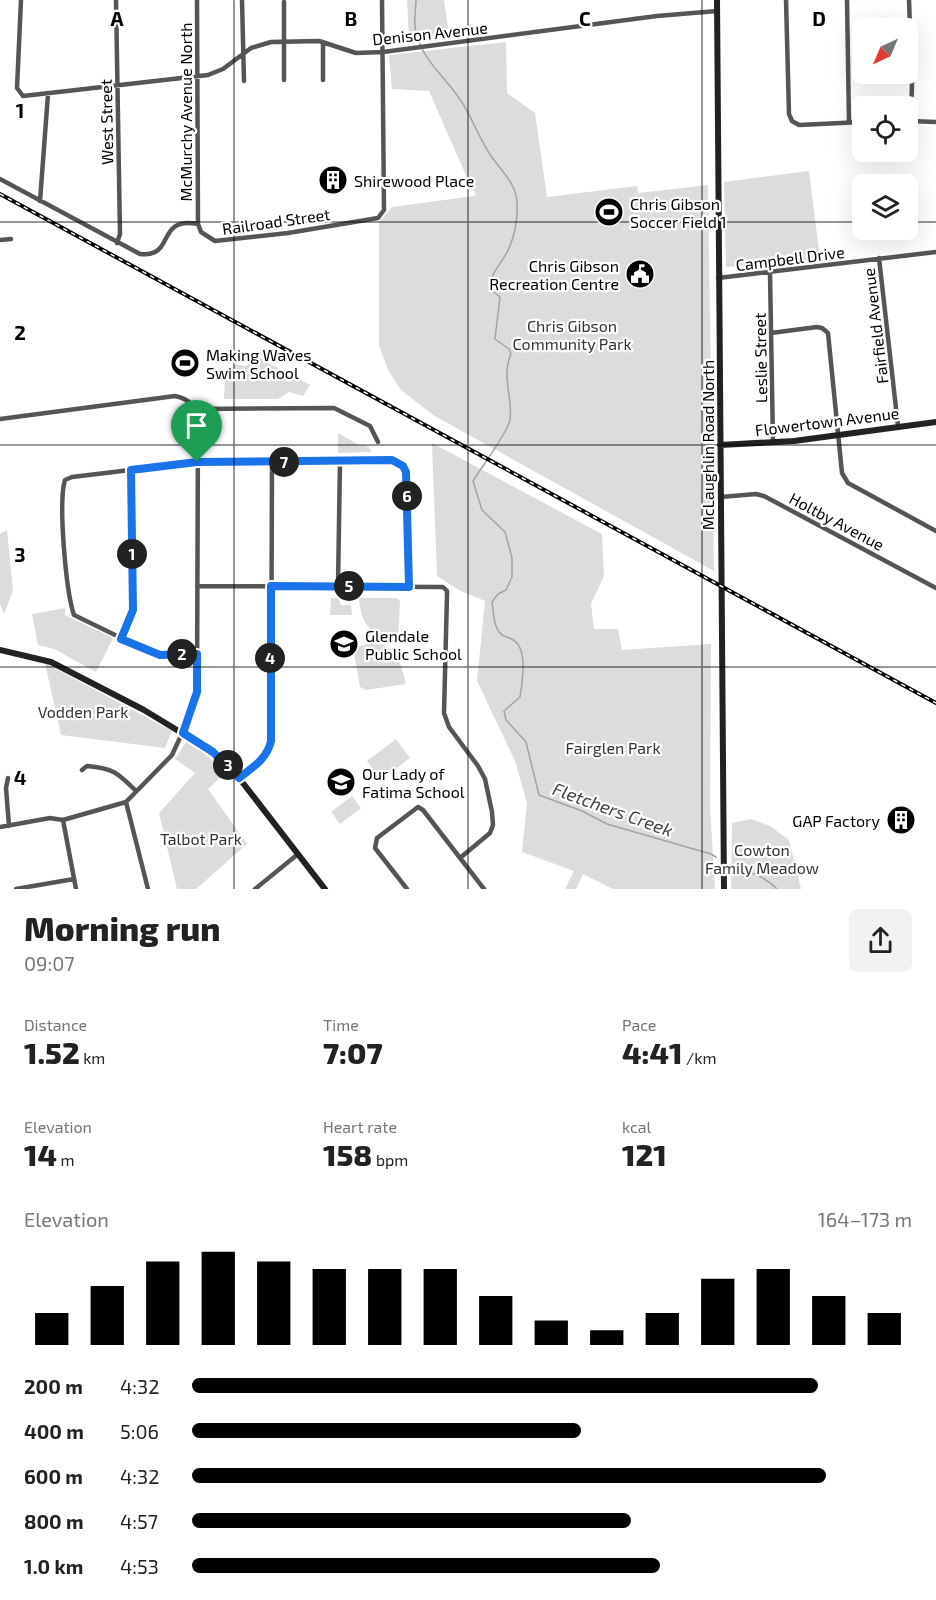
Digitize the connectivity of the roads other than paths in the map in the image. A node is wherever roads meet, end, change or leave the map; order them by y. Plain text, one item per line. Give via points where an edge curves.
1 (21, 0) edge
2 (116, 0) edge
3 (197, 0) edge
4 (242, 0) edge
5 (382, 0) edge
6 (717, 0) edge
7 (786, 0) edge
8 (847, 0) edge
9 (909, 0) edge
10 (284, 2) dead end
11 (717, 11) junction
12 (284, 41) junction
13 (323, 42) junction
14 (243, 52) junction
15 (383, 52) junction
16 (197, 76) junction
17 (284, 80) dead end
18 (323, 80) dead end
19 (244, 81) dead end
20 (118, 86) junction
21 (48, 94) junction
22 (911, 96) edge
23 (918, 121) edge
24 (849, 122) joint
25 (936, 122) edge
26 (0, 179) edge
27 (40, 201) junction
28 (198, 224) junction
29 (11, 239) dead end
30 (0, 240) edge
31 (117, 243) junction
32 (936, 252) edge
33 (879, 258) junction
34 (770, 273) junction
35 (718, 278) junction
36 (771, 333) junction
37 (195, 409) junction
38 (0, 419) edge
39 (936, 422) edge
40 (898, 426) junction
41 (838, 434) junction
42 (378, 442) dead end
43 (773, 442) junction
44 (720, 445) junction
45 (340, 460) junction
46 (197, 462) junction
47 (272, 462) junction
48 (131, 470) junction
49 (721, 497) junction
50 (936, 531) edge
51 (197, 586) junction
52 (271, 586) junction
53 (338, 586) junction
54 (409, 587) junction
55 (936, 588) edge
56 (121, 639) junction
57 (0, 650) edge
58 (197, 654) junction
59 (183, 733) junction
60 (81, 770) dead end
61 (8, 778) dead end
62 (239, 778) junction
63 (136, 791) junction
64 (126, 802) junction
65 (63, 820) junction
66 (9, 826) junction
67 (0, 827) edge
68 (298, 854) junction
69 (460, 858) junction
70 (74, 879) junction
71 (16, 889) edge
72 (76, 889) edge
73 (148, 889) edge
74 (255, 889) edge
75 (325, 889) edge
76 (407, 889) edge
77 (484, 889) edge
78 (724, 889) edge

1 - 21 street, Denison Avenue via 17,88 23,96
2 - 20 street, West Street
3 - 16 street, McMurchy Avenue North
4 - 14 street
5 - 15 street
6 - 11 main road, McLaughlin Road North
7 - 24 street via 792,121 799,125
8 - 24 street
9 - 22 street
10 - 12 street
11 - 15 street, Denison Avenue
11 - 35 main road, McLaughlin Road North
12 - 13 street, Denison Avenue
12 - 14 street, Denison Avenue via 261,44
12 - 17 street
13 - 15 street, Denison Avenue via 356,53
13 - 18 street
14 - 16 street, Denison Avenue via 217,72
14 - 19 street
15 - 28 street, Railroad Street via 382,216 223,241 209,238
16 - 20 street, Denison Avenue
16 - 28 street, McMurchy Avenue North
20 - 21 street, Denison Avenue
20 - 31 street, West Street
21 - 27 street
23 - 25 street
26 - 27 street, Railroad Street
27 - 31 street, Railroad Street
28 - 31 street, Railroad Street via 182,222 175,226 161,248 152,254 138,254
29 - 30 street
32 - 33 street, Campbell Drive
33 - 34 street, Campbell Drive
33 - 40 street, Fairfield Avenue
34 - 35 street, Campbell Drive
34 - 36 street, Leslie Street
35 - 44 main road, McLaughlin Road North
36 - 41 street via 817,327 828,333
36 - 43 street, Leslie Street
37 - 38 street via 184,397 175,396
37 - 42 street via 334,408 370,426
37 - 46 street
39 - 40 main road, Flowertown Avenue
40 - 41 main road, Flowertown Avenue
41 - 43 main road, Flowertown Avenue
41 - 50 street via 842,473 848,483
43 - 44 main road, Flowertown Avenue
44 - 49 main road, McLaughlin Road North
45 - 47 street
45 - 53 street
45 - 54 street via 392,460 403,466
46 - 47 street
46 - 48 street
46 - 51 street
47 - 52 street
48 - 56 street via 133,610
48 - 56 street via 72,477 65,480 62,488 63,543 74,615
49 - 55 street, Holtby Avenue via 764,496
49 - 78 main road, McLaughlin Road North
51 - 52 street
51 - 58 street
52 - 53 street
52 - 62 street via 271,741 263,758
53 - 54 street
54 - 69 street via 434,586 447,591 444,713 449,727 485,779 492,812 490,833
56 - 58 street via 160,655
57 - 59 main road via 51,662
58 - 59 street via 197,692
59 - 62 main road via 219,757
59 - 63 street via 170,758
60 - 63 street via 87,766 111,769
61 - 66 street
62 - 68 main road
63 - 64 street
64 - 65 street
64 - 73 street
65 - 66 street via 50,818
65 - 70 street
66 - 67 street
68 - 74 street
68 - 75 main road
69 - 76 street via 423,810 413,809 374,843
69 - 77 street
70 - 71 street
70 - 72 street

